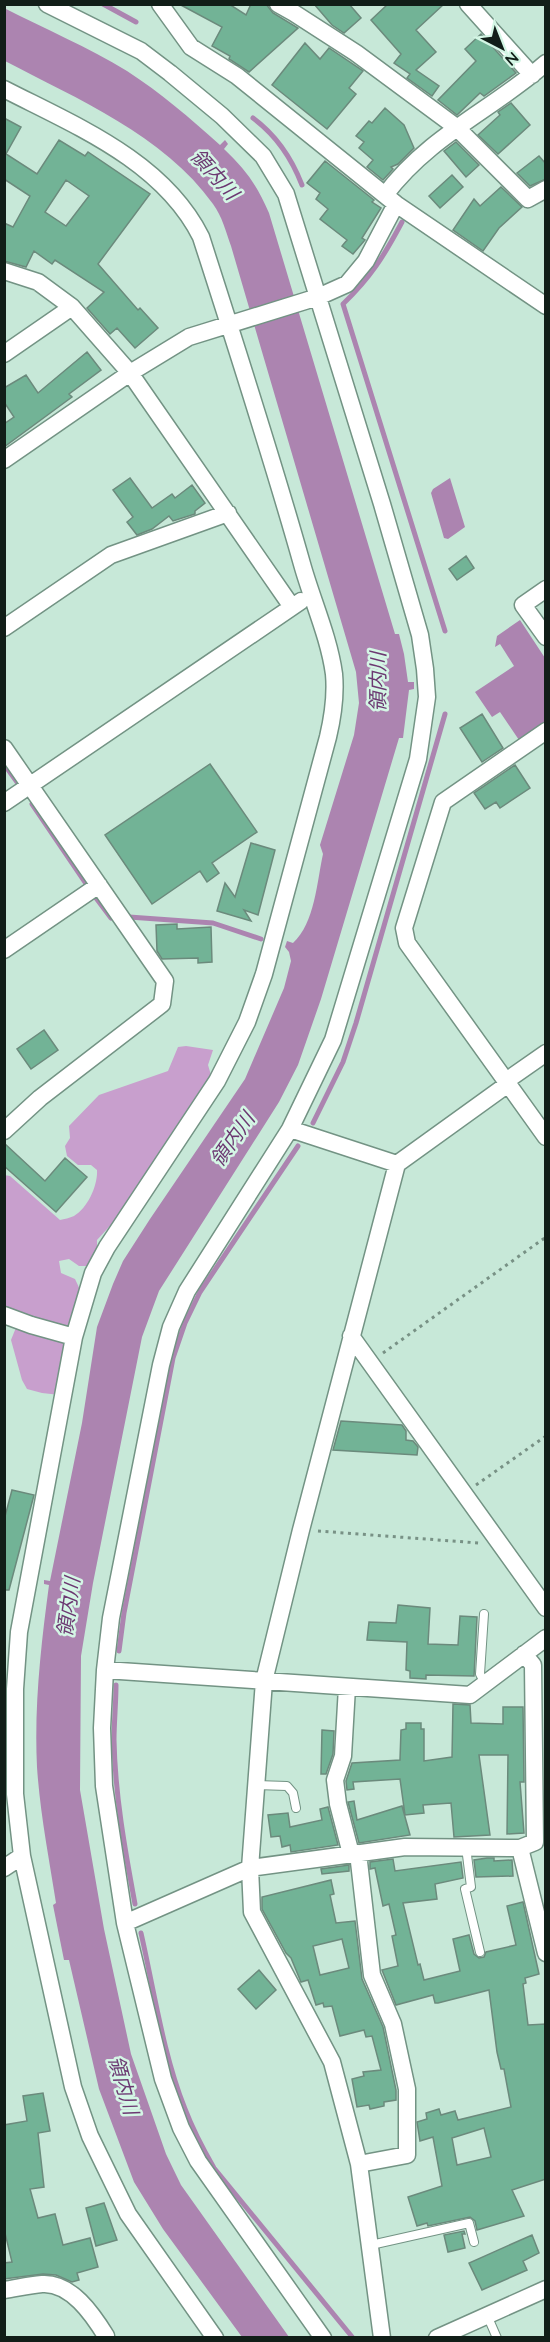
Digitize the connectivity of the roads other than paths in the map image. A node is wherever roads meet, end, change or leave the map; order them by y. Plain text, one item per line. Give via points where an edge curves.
1 (47, 4) edge
2 (278, 4) edge
3 (468, 4) edge
4 (164, 6) edge
5 (546, 63) edge
6 (532, 75) junction
7 (4, 89) edge
8 (456, 126) junction
9 (546, 189) edge
10 (390, 200) junction
11 (4, 271) edge
12 (316, 298) junction
13 (542, 298) edge
14 (72, 307) junction
15 (231, 323) junction
16 (4, 354) edge
17 (130, 373) junction
18 (4, 460) edge
19 (228, 513) junction
20 (546, 589) edge
21 (310, 594) junction
22 (292, 607) junction
23 (4, 628) edge
24 (546, 637) edge
25 (546, 731) edge
26 (4, 748) edge
27 (30, 786) junction
28 (4, 803) edge
29 (99, 885) junction
30 (4, 950) edge
31 (546, 1053) edge
32 (507, 1083) junction
33 (290, 1129) junction
34 (4, 1131) edge
35 (546, 1137) edge
36 (397, 1164) junction
37 (4, 1315) edge
38 (351, 1336) junction
39 (74, 1337) junction
40 (546, 1608) edge
41 (484, 1614) dead end
42 (546, 1638) edge
43 (524, 1654) junction
44 (105, 1670) junction
45 (264, 1681) junction
46 (485, 1684) junction
47 (346, 1687) junction
48 (256, 1785) junction
49 (10, 1793) edge
50 (296, 1808) dead end
51 (466, 1847) junction
52 (520, 1848) junction
53 (355, 1854) junction
54 (22, 1856) junction
55 (4, 1868) edge
56 (249, 1868) junction
57 (126, 1923) junction
58 (480, 1952) dead end
59 (546, 1953) edge
60 (359, 2164) junction
61 (474, 2242) dead end
62 (371, 2245) junction
63 (546, 2289) edge
64 (4, 2290) edge
65 (487, 2315) junction
66 (106, 2336) edge
67 (215, 2337) edge
68 (323, 2337) edge
69 (381, 2337) edge
70 (437, 2337) edge
71 (497, 2337) edge

1 - 12 street via 141,51 222,116 263,156 286,194
2 - 8 street via 356,53
3 - 6 street
4 - 10 street via 191,47 237,76
5 - 6 street
6 - 8 street
7 - 15 street via 99,139 163,185 188,213 201,237
8 - 9 street via 528,199
8 - 10 street via 402,173
10 - 12 street via 366,261 346,284
10 - 13 street
11 - 14 street via 38,282
12 - 15 street
12 - 33 street via 420,635 427,697 418,759 346,1000 333,1040
14 - 16 street
14 - 17 street
15 - 17 street via 189,337
15 - 21 street
17 - 18 street
17 - 19 street
19 - 22 street
19 - 23 street via 111,555
20 - 24 street via 523,605
21 - 22 street
21 - 39 street via 329,651 335,705 264,974 247,1022 217,1081 107,1247 93,1274
22 - 27 street
25 - 32 street via 443,802 404,927 407,943
26 - 27 street
27 - 28 street
27 - 29 street
29 - 30 street
29 - 34 street via 165,981 162,1004 40,1098
31 - 32 street
32 - 35 street
32 - 36 street
33 - 36 street
33 - 44 street via 187,1291 171,1327 111,1618
36 - 38 street
37 - 39 street
38 - 40 street
38 - 45 street
39 - 49 street via 19,1632
41 - 46 lane via 480,1674
42 - 43 street
43 - 46 street
43 - 52 street via 533,1665 535,1842
44 - 45 street
44 - 57 street via 104,1785
45 - 47 street
45 - 48 street
46 - 47 street via 470,1695
47 - 53 street via 343,1756 335,1780 338,1804
48 - 50 lane via 287,1786
48 - 56 street
49 - 54 street
51 - 52 street
51 - 53 street via 405,1847
51 - 58 lane via 471,1887 465,1889
52 - 59 street
53 - 56 street
53 - 60 street via 372,1975 393,2024 407,2089 407,2155
54 - 55 street
54 - 67 street via 73,2087 90,2136 128,2214
56 - 57 street
56 - 60 street via 252,1912 332,2062
57 - 68 street via 163,2079 181,2128 198,2161
60 - 62 street
61 - 62 lane via 469,2223
62 - 69 street
63 - 65 street
64 - 66 street via 44,2284 60,2288 93,2314
65 - 70 street
65 - 71 lane

